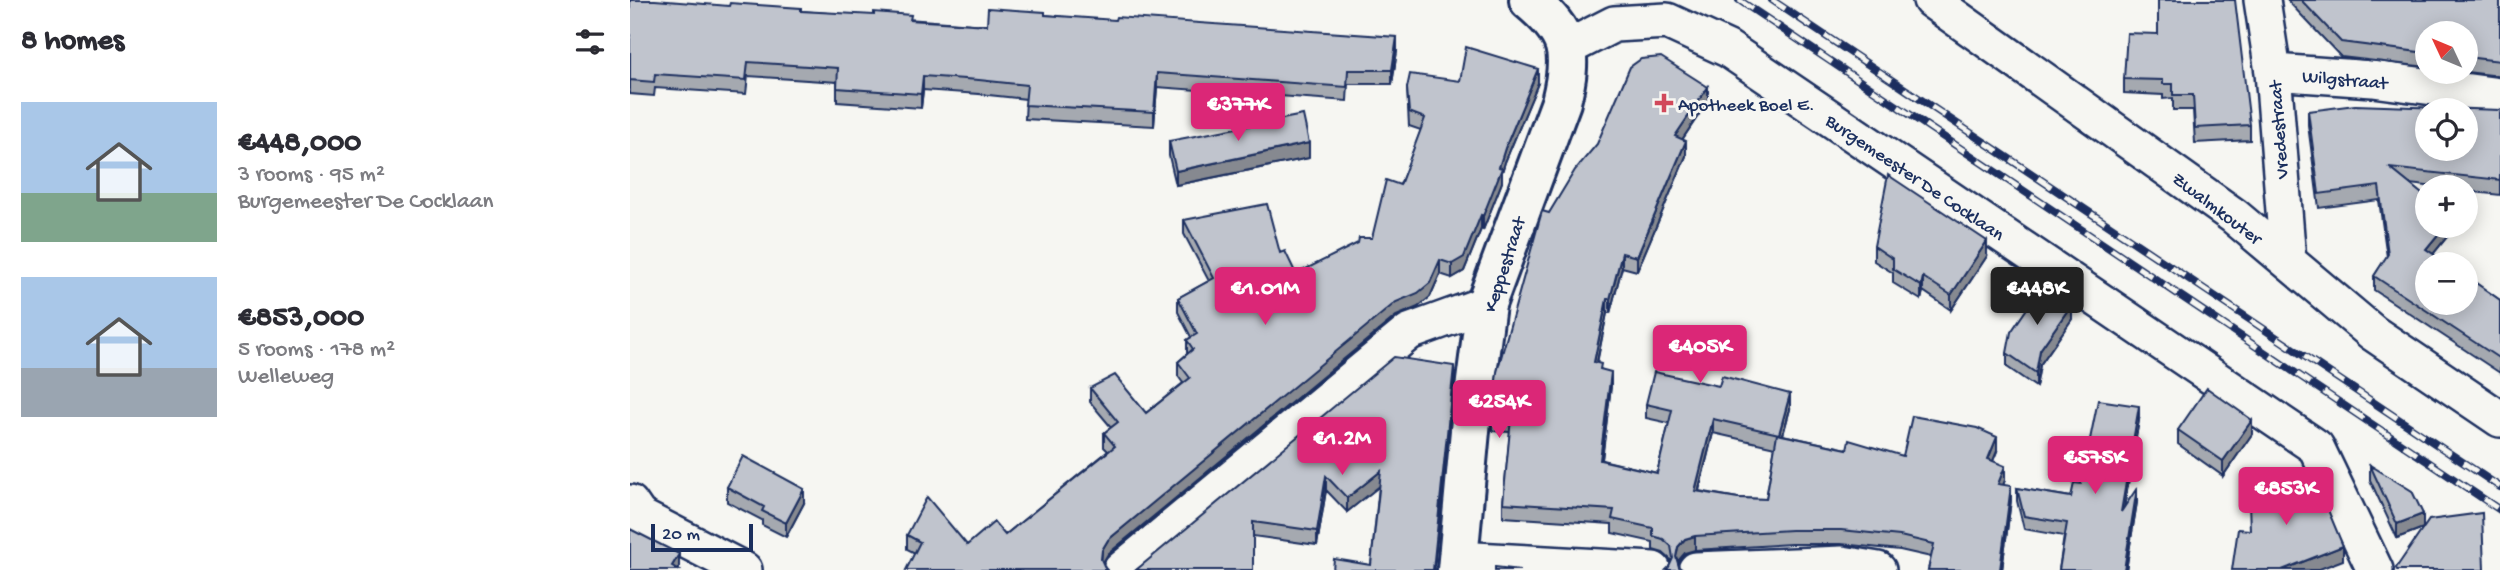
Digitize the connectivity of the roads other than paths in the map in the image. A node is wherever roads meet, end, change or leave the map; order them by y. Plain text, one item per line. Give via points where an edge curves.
1 (1529, 0) edge
2 (1931, 0) edge
3 (2262, 0) edge
4 (1567, 48) junction
5 (2273, 72) junction
6 (2500, 96) edge
7 (2288, 261) junction
8 (1486, 304) junction
9 (2500, 419) edge
10 (630, 503) edge
11 (1457, 564) edge
12 (744, 570) edge
13 (1121, 570) edge
14 (1653, 570) edge
15 (1696, 570) edge
16 (1878, 570) edge
17 (2375, 570) edge

1 - 4 street via 1546,14
2 - 7 street, Zwalmkouter via 2234,216
3 - 5 street, Vredestraat
4 - 8 street, Keppestraat via 1568,72 1560,102
4 - 17 street, Burgemeester De Cocklaan via 1614,24 1667,21 1728,49 2316,447
5 - 6 street, Wilgstraat via 2373,79
5 - 7 street, Vredestraat
7 - 9 street, Zwalmkouter via 2372,333
8 - 11 street, Keppestraat
8 - 13 street via 1409,332
10 - 12 street via 639,516
11 - 14 street
15 - 16 street via 1842,564

